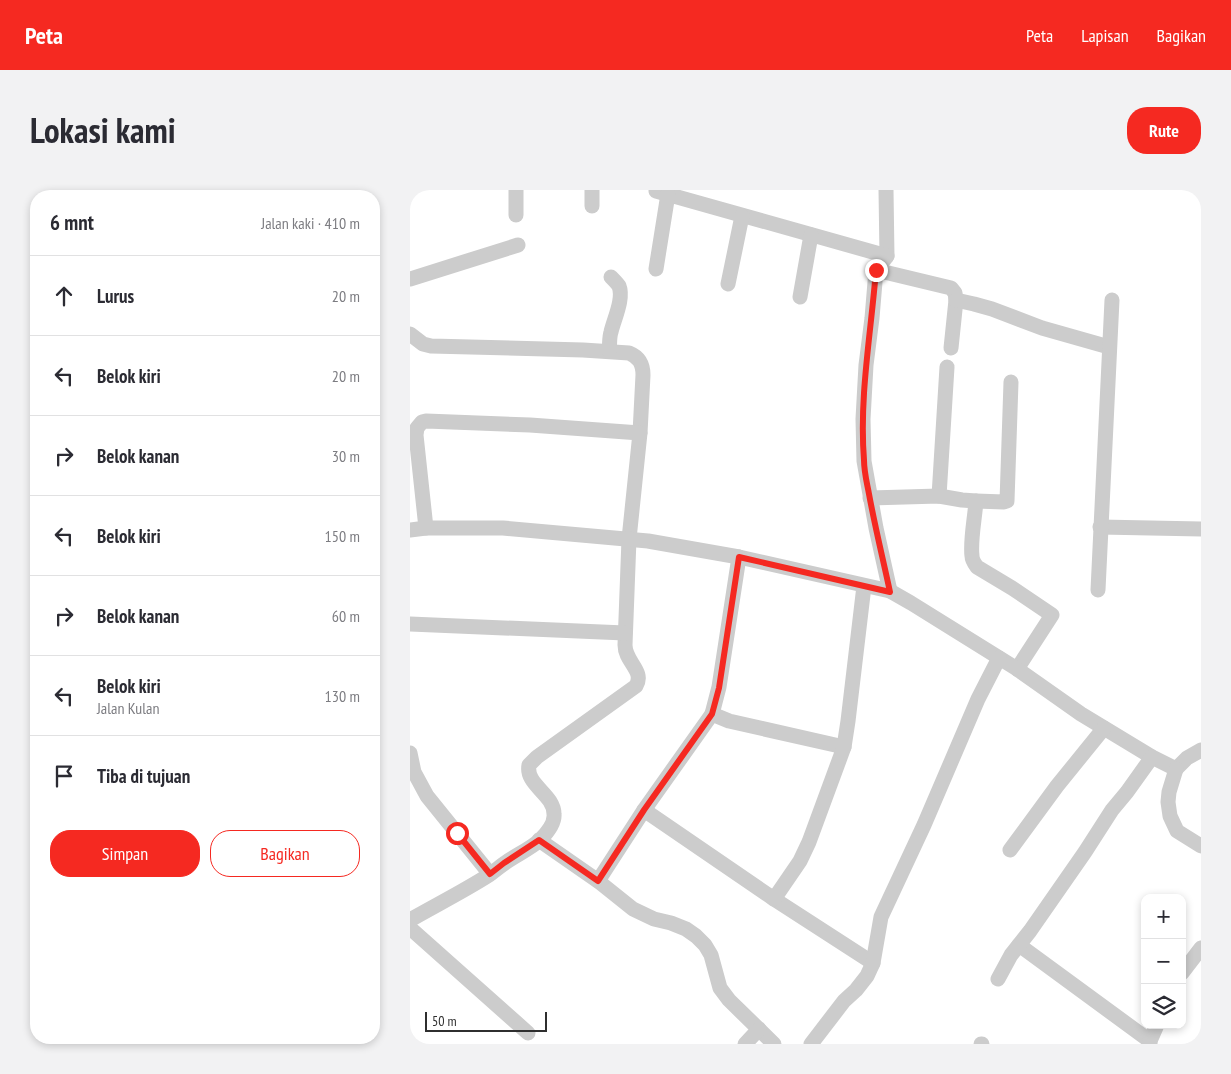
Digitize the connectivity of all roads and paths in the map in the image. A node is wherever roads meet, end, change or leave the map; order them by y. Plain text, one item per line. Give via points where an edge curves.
1 (516, 190) edge
2 (592, 190) edge
3 (886, 190) edge
4 (662, 193) edge
5 (592, 206) dead end
6 (516, 215) dead end
7 (742, 216) junction
8 (812, 235) junction
9 (518, 245) dead end
10 (886, 256) junction
11 (656, 269) dead end
12 (876, 270) junction
13 (612, 277) dead end
14 (410, 279) edge
15 (728, 284) dead end
16 (800, 297) dead end
17 (956, 300) junction
18 (1112, 300) dead end
19 (410, 334) edge
20 (1109, 347) junction
21 (951, 348) dead end
22 (609, 351) junction
23 (947, 367) dead end
24 (1011, 382) dead end
25 (640, 433) junction
26 (939, 496) junction
27 (870, 498) junction
28 (976, 501) junction
29 (1100, 527) junction
30 (426, 528) junction
31 (1201, 529) edge
32 (410, 530) edge
33 (629, 539) junction
34 (739, 557) junction
35 (864, 586) junction
36 (1098, 590) dead end
37 (890, 592) junction
38 (410, 624) edge
39 (625, 633) junction
40 (999, 658) junction
41 (1018, 669) junction
42 (712, 714) junction
43 (1104, 728) junction
44 (844, 747) junction
45 (1201, 750) edge
46 (410, 753) edge
47 (1152, 757) junction
48 (1176, 769) junction
49 (644, 810) junction
50 (539, 840) junction
51 (1201, 846) edge
52 (1010, 850) dead end
53 (490, 874) junction
54 (598, 881) junction
55 (774, 899) junction
56 (410, 920) edge
57 (410, 928) edge
58 (1019, 945) junction
59 (1201, 948) edge
60 (873, 963) junction
61 (1186, 968) edge
62 (998, 979) dead end
63 (759, 1029) junction
64 (1156, 1029) edge
65 (528, 1033) dead end
66 (1150, 1043) edge
67 (745, 1044) edge
68 (774, 1044) edge
69 (811, 1044) edge

1 - 6 street
2 - 5 street
3 - 10 street
4 - 7 street
4 - 11 street
7 - 8 street
7 - 15 street
8 - 10 street
8 - 16 street
9 - 14 street
10 - 12 street
12 - 17 street via 951,288
12 - 27 street via 863,419 864,461
13 - 22 street via 620,291
17 - 20 street
17 - 21 street
18 - 20 street
19 - 22 street via 431,346
20 - 29 street
22 - 25 street via 629,353 636,356 642,365
23 - 26 street
24 - 28 street via 1007,501
25 - 30 street via 422,422 416,435
25 - 33 street
26 - 27 street
26 - 28 street
27 - 37 street
28 - 41 street via 974,563 1012,588 1055,609
29 - 31 street
29 - 36 street
30 - 32 street
30 - 33 street via 503,528
33 - 34 street
33 - 39 street
34 - 35 street
34 - 42 street
35 - 37 street
35 - 44 street
37 - 40 street
38 - 39 street
39 - 50 street via 626,655 639,677 636,686 529,765 528,773 554,811 547,832
40 - 41 street
40 - 60 street via 881,917
41 - 43 street
42 - 44 street via 729,721
42 - 49 street
43 - 47 street
43 - 52 street
44 - 55 street via 809,842
45 - 48 street
46 - 53 street via 414,772 427,796
47 - 48 street
47 - 58 street
48 - 51 street via 1169,792 1170,816 1177,831
49 - 54 street
49 - 55 street
50 - 53 street
50 - 54 street
53 - 56 street
54 - 63 street via 633,909 696,936 710,955 720,988
55 - 60 street
57 - 65 street
58 - 62 street
58 - 66 street
59 - 61 street
60 - 69 street via 867,976
63 - 67 street
63 - 68 street
64 - 66 street

